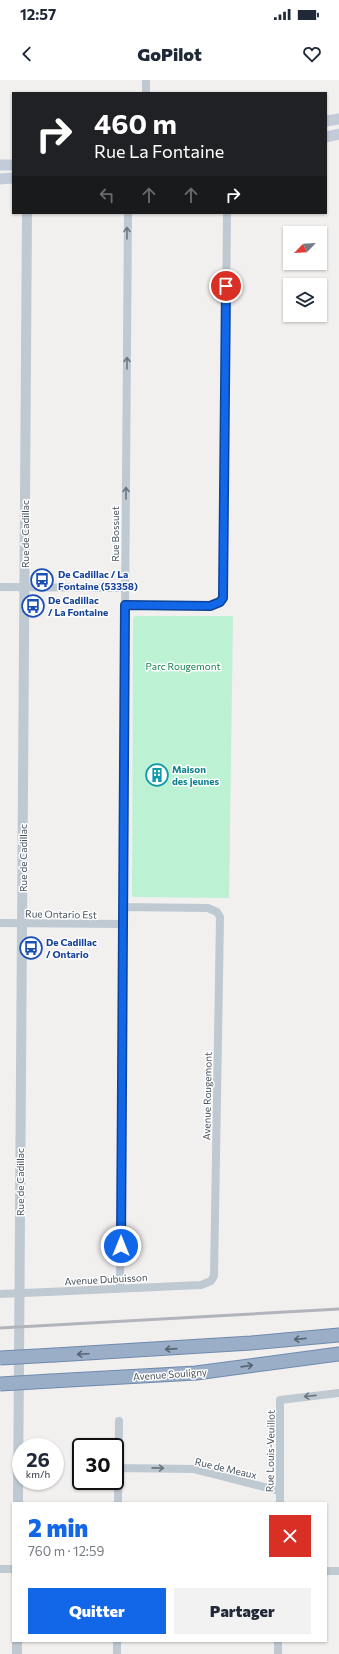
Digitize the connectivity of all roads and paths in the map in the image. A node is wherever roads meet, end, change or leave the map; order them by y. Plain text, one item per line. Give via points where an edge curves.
1 (146, 80) edge
2 (146, 92) edge
3 (339, 119) edge
4 (327, 121) edge
5 (339, 134) edge
6 (327, 137) edge
7 (12, 164) edge
8 (0, 165) edge
9 (12, 178) edge
10 (0, 179) edge
11 (27, 214) edge
12 (128, 214) edge
13 (227, 214) edge
14 (0, 587) edge
15 (25, 587) junction
16 (125, 588) junction
17 (125, 605) junction
18 (122, 907) junction
19 (0, 923) edge
20 (22, 923) junction
21 (122, 924) junction
22 (211, 1281) joint
23 (120, 1288) junction
24 (0, 1294) edge
25 (339, 1334) edge
26 (339, 1354) edge
27 (0, 1358) edge
28 (0, 1384) edge
29 (339, 1393) edge
30 (119, 1421) dead end
31 (119, 1438) edge
32 (124, 1468) edge
33 (118, 1490) edge
34 (280, 1491) junction
35 (18, 1502) edge
36 (118, 1502) edge
37 (280, 1502) edge
38 (0, 1569) edge
39 (12, 1569) edge
40 (327, 1571) edge
41 (339, 1571) edge
42 (17, 1642) edge
43 (117, 1642) edge
44 (278, 1642) edge
45 (17, 1654) edge
46 (117, 1654) edge
47 (278, 1654) edge

1 - 2 street
3 - 4 main road
5 - 6 main road
7 - 8 main road
9 - 10 main road
11 - 15 street, Rue de Cadillac
16 -> 12 street, Rue Bossuet
13 - 17 street via 223,594 220,602 210,606
14 - 15 street
15 - 16 street
15 - 20 street, Rue de Cadillac
16 - 17 street, Rue Bossuet
17 - 18 street, Rue Bossuet
18 - 21 street, Rue Bossuet
18 - 22 street, Avenue Rougemont via 208,908 217,912 220,917 215,1270
19 - 20 street, Rue Ontario Est
20 - 21 street, Rue Ontario Est
20 - 35 street, Rue de Cadillac
21 - 23 street, Rue Bossuet
22 - 23 street, Avenue Dubuisson via 201,1285
23 - 24 street, Avenue Dubuisson, bridge
25 -> 27 highway, bridge via 252,1343
28 -> 26 highway, Avenue Souligny, bridge via 196,1373
29 -> 34 street, Rue Louis-Veuillot via 280,1400
30 - 31 street
32 -> 34 street, Rue de Meaux via 194,1469
33 - 36 street
34 - 37 street, Rue Louis-Veuillot
38 - 39 street
40 - 41 street
42 - 45 street
43 - 46 street
44 - 47 street

